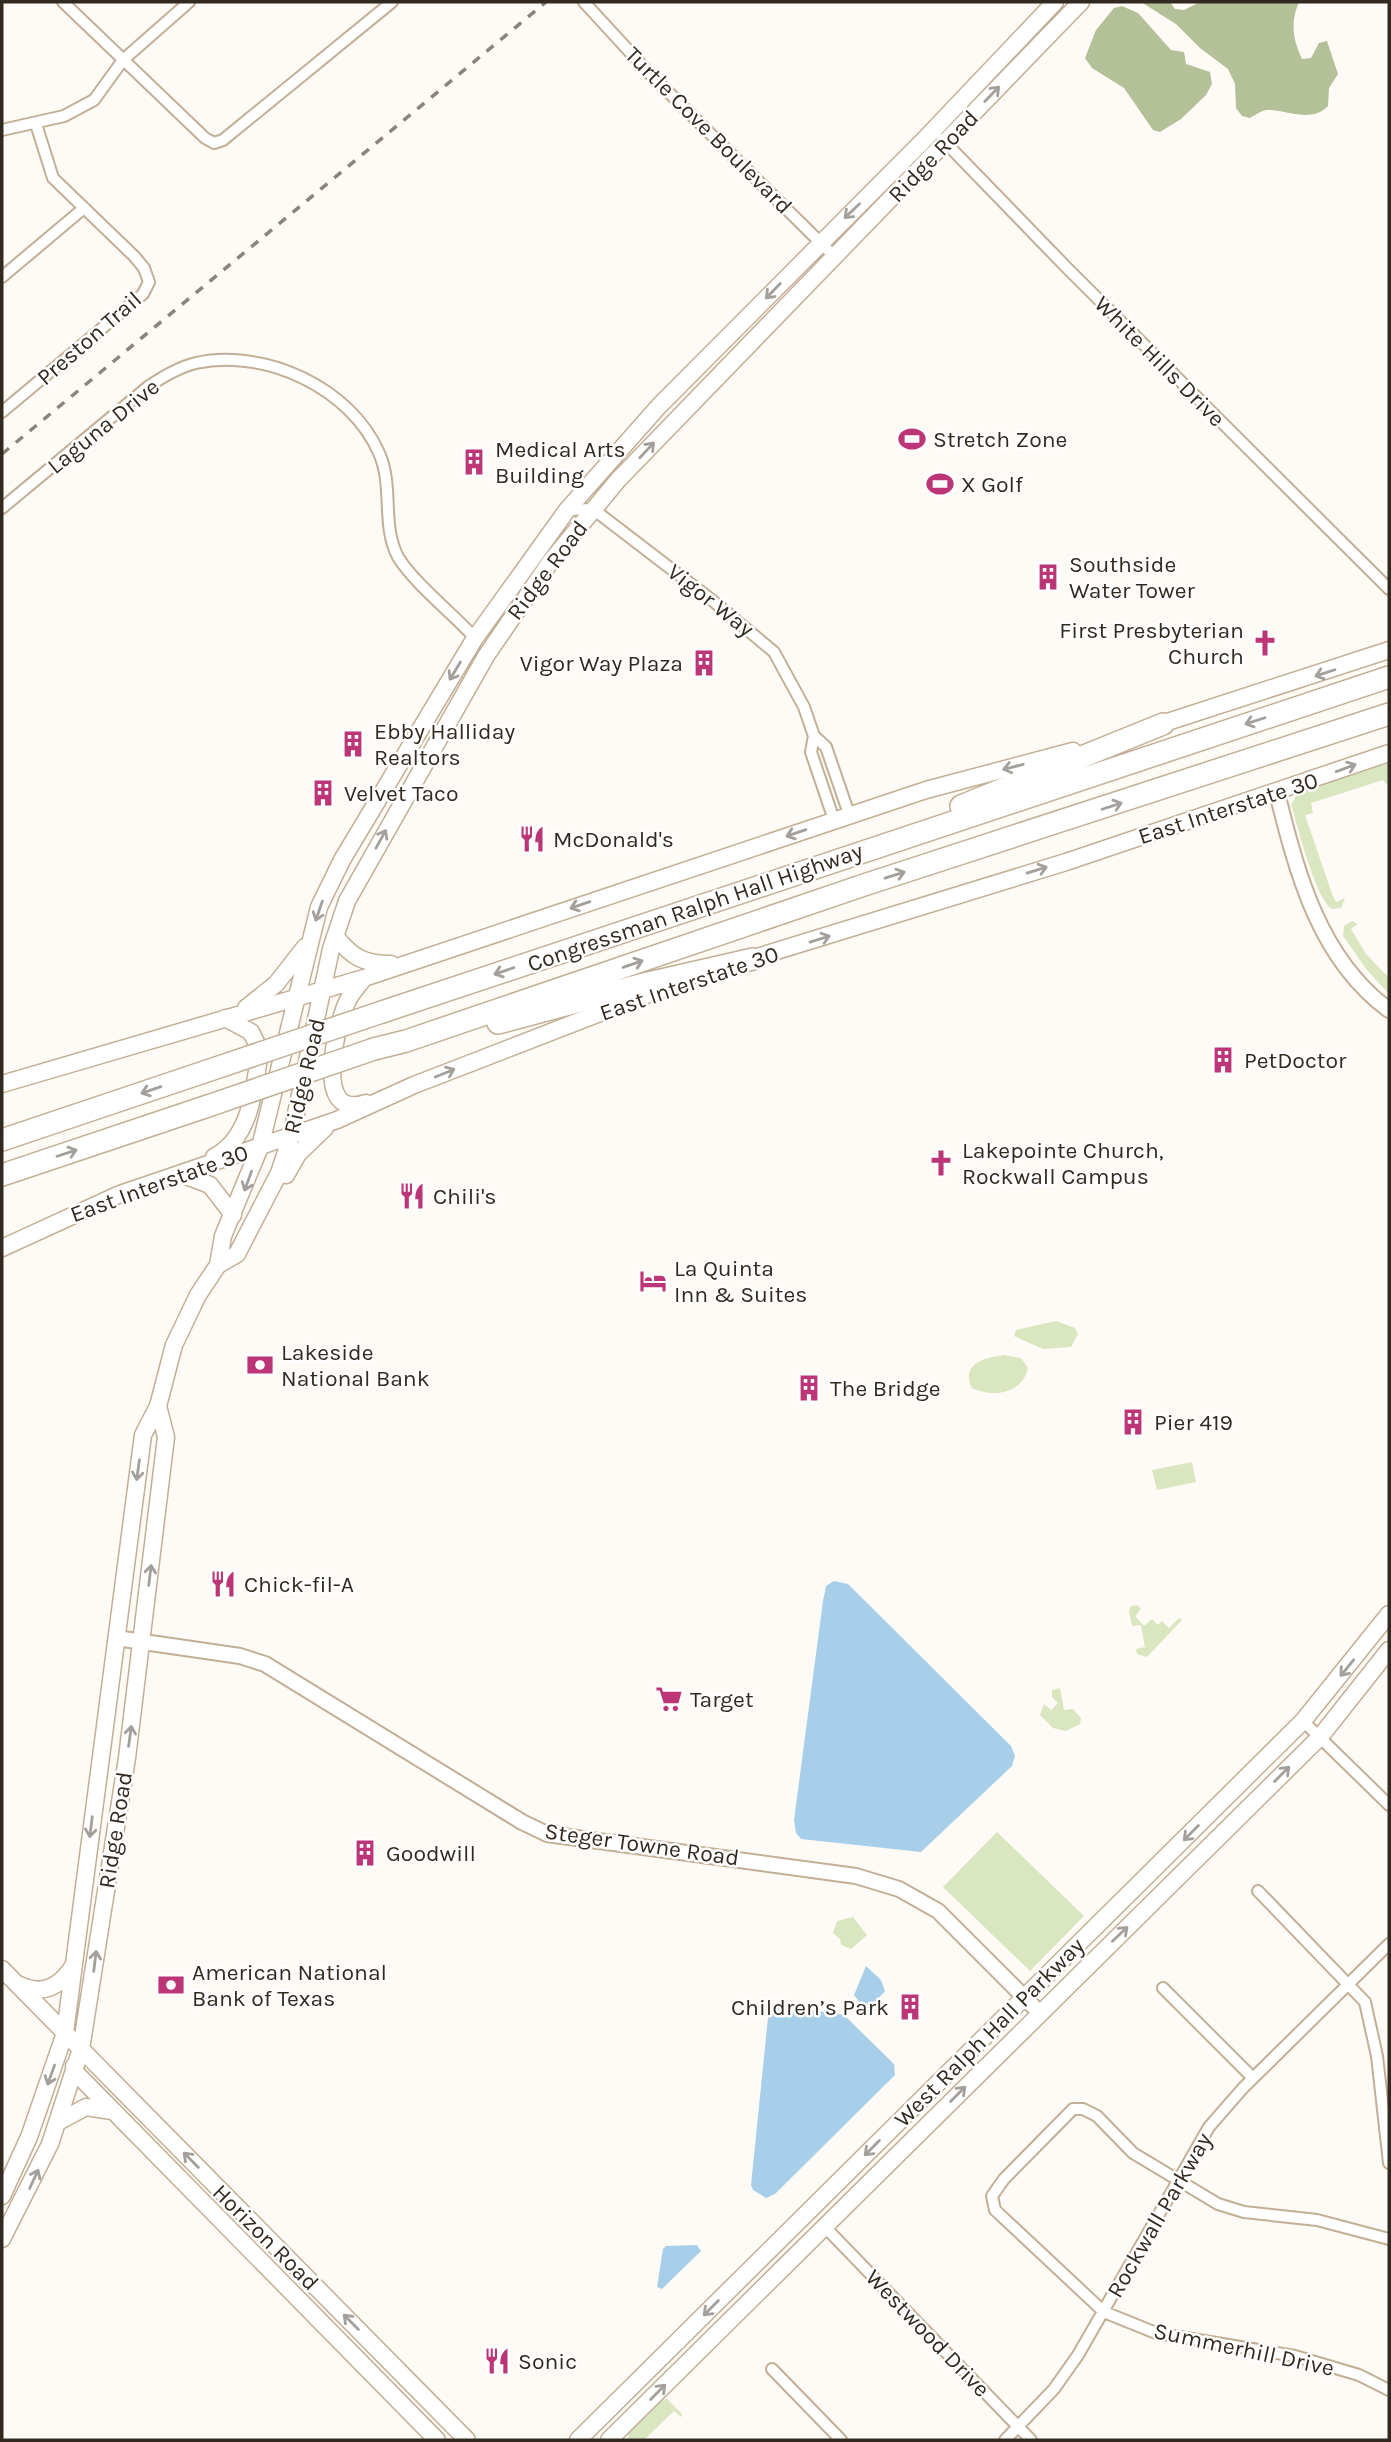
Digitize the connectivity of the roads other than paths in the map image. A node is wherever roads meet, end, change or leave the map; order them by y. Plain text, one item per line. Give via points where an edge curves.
1 (62, 2) edge
2 (189, 2) edge
3 (392, 2) edge
4 (584, 2) edge
5 (1055, 2) edge
6 (1081, 2) edge
7 (123, 60) junction
8 (36, 124) junction
9 (935, 128) junction
10 (2, 130) edge
11 (945, 143) junction
12 (84, 208) junction
13 (820, 242) junction
14 (835, 257) junction
15 (2, 277) edge
16 (2, 412) edge
17 (2, 508) edge
18 (593, 509) junction
19 (567, 510) junction
20 (1389, 589) edge
21 (475, 638) junction
22 (1389, 650) edge
23 (1389, 677) edge
24 (1389, 713) edge
25 (1163, 724) junction
26 (814, 736) junction
27 (1389, 753) edge
28 (1277, 793) junction
29 (842, 817) junction
30 (857, 853) junction
31 (332, 878) junction
32 (354, 888) junction
33 (335, 936) junction
34 (309, 942) junction
35 (753, 959) junction
36 (407, 964) junction
37 (364, 978) junction
38 (323, 990) junction
39 (297, 999) junction
40 (1389, 1010) edge
41 (225, 1018) junction
42 (406, 1041) junction
43 (2, 1084) edge
44 (414, 1085) junction
45 (337, 1120) junction
46 (291, 1137) junction
47 (2, 1140) edge
48 (260, 1147) junction
49 (181, 1174) junction
50 (2, 1175) edge
51 (233, 1215) junction
52 (2, 1248) edge
53 (237, 1254) junction
54 (218, 1265) junction
55 (158, 1406) junction
56 (1389, 1614) edge
57 (116, 1638) junction
58 (142, 1642) junction
59 (1389, 1650) edge
60 (1303, 1721) junction
61 (1320, 1737) junction
62 (1389, 1805) edge
63 (1258, 1891) dead end
64 (1389, 1944) edge
65 (74, 1964) junction
66 (2, 1969) edge
67 (1350, 1983) junction
68 (18, 1984) junction
69 (1163, 1988) dead end
70 (1024, 1996) junction
71 (1040, 2013) junction
72 (65, 2033) junction
73 (81, 2049) junction
74 (75, 2072) junction
75 (1254, 2078) junction
76 (115, 2112) junction
77 (60, 2121) junction
78 (1389, 2163) edge
79 (1177, 2180) junction
80 (2, 2196) edge
81 (205, 2204) junction
82 (825, 2227) junction
83 (2, 2239) edge
84 (1389, 2239) edge
85 (767, 2252) junction
86 (784, 2267) junction
87 (326, 2297) junction
88 (1104, 2312) junction
89 (330, 2331) junction
90 (772, 2369) dead end
91 (415, 2387) junction
92 (1389, 2390) edge
93 (1018, 2427) junction
94 (437, 2440) edge
95 (467, 2440) edge
96 (578, 2440) edge
97 (609, 2440) edge
98 (841, 2440) edge
99 (1005, 2440) edge
100 (1031, 2440) edge

1 - 7 street
2 - 7 street
3 - 7 street via 214,143
4 - 13 street, Turtle Cove Boulevard
5 - 9 main road, Ridge Road
11 -> 6 main road, Ridge Road
7 - 8 street via 94,100
8 - 10 street
8 - 12 street, Preston Trail via 53,178
9 - 11 street, White Hills Drive
9 -> 13 main road, Ridge Road
11 - 14 main road, Ridge Road
11 - 20 street, White Hills Drive
12 - 15 street
12 - 16 street, Preston Trail via 144,268 149,282 143,294
13 - 14 street, Turtle Cove Boulevard
13 -> 19 main road, Ridge Road via 659,406
18 -> 14 main road, Ridge Road
17 - 21 street, Laguna Drive via 173,371 226,361 286,370 326,391 365,431 379,452 388,482 387,503 399,557
18 - 19 street
18 - 26 street, Vigor Way via 774,652 802,699
32 -> 18 main road, Ridge Road via 486,656
19 - 21 main road, Ridge Road
21 -> 31 main road, Ridge Road
22 -> 25 main road
23 -> 30 highway, Congressman Ralph Hall Highway
42 -> 24 highway, Congressman Ralph Hall Highway
25 -> 29 main road
25 - 30 highway
26 - 29 street, Vigor Way via 826,747
26 - 29 street, Vigor Way via 811,752
28 -> 27 main road, East Interstate 30
35 -> 28 main road, East Interstate 30
28 - 40 street via 1294,860 1324,933 1348,970
29 -> 36 main road
30 -> 47 highway, Congressman Ralph Hall Highway, bridge
31 - 32 main road
31 -> 34 main road, Ridge Road
32 - 33 main road, Ridge Road
33 - 36 main road via 363,962
33 - 38 main road, Ridge Road
34 - 39 main road, Ridge Road
34 - 41 main road via 265,995
35 - 42 highway via 460,1032
44 -> 35 main road, East Interstate 30 via 678,982
36 - 37 main road
37 - 38 main road
37 - 44 main road via 346,1004 331,1068 332,1086 339,1097 357,1106
38 - 39 main road
38 - 46 main road, Ridge Road
39 - 41 main road
39 - 48 main road, Ridge Road
41 - 43 main road
41 - 49 main road via 246,1028 259,1043 245,1122 229,1148
50 -> 42 highway, Congressman Ralph Hall Highway, bridge
44 - 45 main road, East Interstate 30
45 - 46 main road, East Interstate 30
45 - 53 main road via 298,1154 263,1222
46 - 48 main road, East Interstate 30
46 - 53 main road, Ridge Road via 268,1196
48 - 49 main road, East Interstate 30
48 -> 51 main road, Ridge Road
49 - 51 main road via 209,1185
49 - 52 main road, East Interstate 30 via 104,1200
51 - 54 main road, Ridge Road via 223,1236
53 - 54 main road, Ridge Road
54 - 55 main road, Ridge Road via 174,1345
55 -> 57 main road, Ridge Road via 142,1435
58 -> 55 main road, Ridge Road via 166,1437
56 -> 60 main road, West Ralph Hall Parkway
57 - 58 street, Steger Towne Road
57 -> 65 main road, Ridge Road
58 - 70 street, Steger Towne Road via 265,1664 547,1834 842,1874 899,1889 938,1911
73 -> 58 main road, Ridge Road
59 - 61 main road, West Ralph Hall Parkway
60 - 61 street
60 -> 70 main road, West Ralph Hall Parkway
61 - 62 street
71 -> 61 main road, West Ralph Hall Parkway
63 - 67 street
64 - 67 street, Rockwall Parkway
65 - 68 main road via 49,1990 33,1992
65 - 72 main road, Ridge Road
66 - 68 main road, Horizon Road
67 - 75 street, Rockwall Parkway
67 - 78 street via 1366,2002
68 - 72 main road, Horizon Road
69 - 75 street
70 - 71 street, Steger Towne Road
70 -> 85 main road, West Ralph Hall Parkway
82 -> 71 main road, West Ralph Hall Parkway
72 - 73 main road, Horizon Road
72 - 74 main road, Horizon Road
72 -> 80 main road, Ridge Road via 29,2137
73 - 74 main road, Ridge Road
87 -> 73 main road, Horizon Road
74 - 76 main road, Horizon Road
74 - 77 main road, Ridge Road
75 - 79 street, Rockwall Parkway via 1209,2127
76 - 77 main road via 86,2107
76 - 81 main road, Horizon Road
83 -> 77 main road, Ridge Road
79 - 84 street via 1218,2204 1317,2220
79 - 88 street, Rockwall Parkway
79 - 88 street, Summerhill Drive via 1133,2153 1097,2116 1073,2109 992,2196 995,2210
81 - 87 main road via 222,2208 300,2285
81 - 89 main road, Horizon Road
82 - 86 main road, West Ralph Hall Parkway
82 - 93 street, Westwood Drive
85 - 86 main road
85 -> 96 main road, West Ralph Hall Parkway
97 -> 86 main road, West Ralph Hall Parkway
91 -> 87 main road, Horizon Road
88 - 92 street, Summerhill Drive via 1156,2333 1295,2356 1359,2375
88 - 93 street, Rockwall Parkway via 1054,2389
89 - 91 main road via 349,2340 395,2384
89 - 94 main road, Horizon Road
90 - 98 street
91 - 95 main road, Horizon Road
93 - 99 street, Rockwall Parkway
93 - 100 street, Westwood Drive

